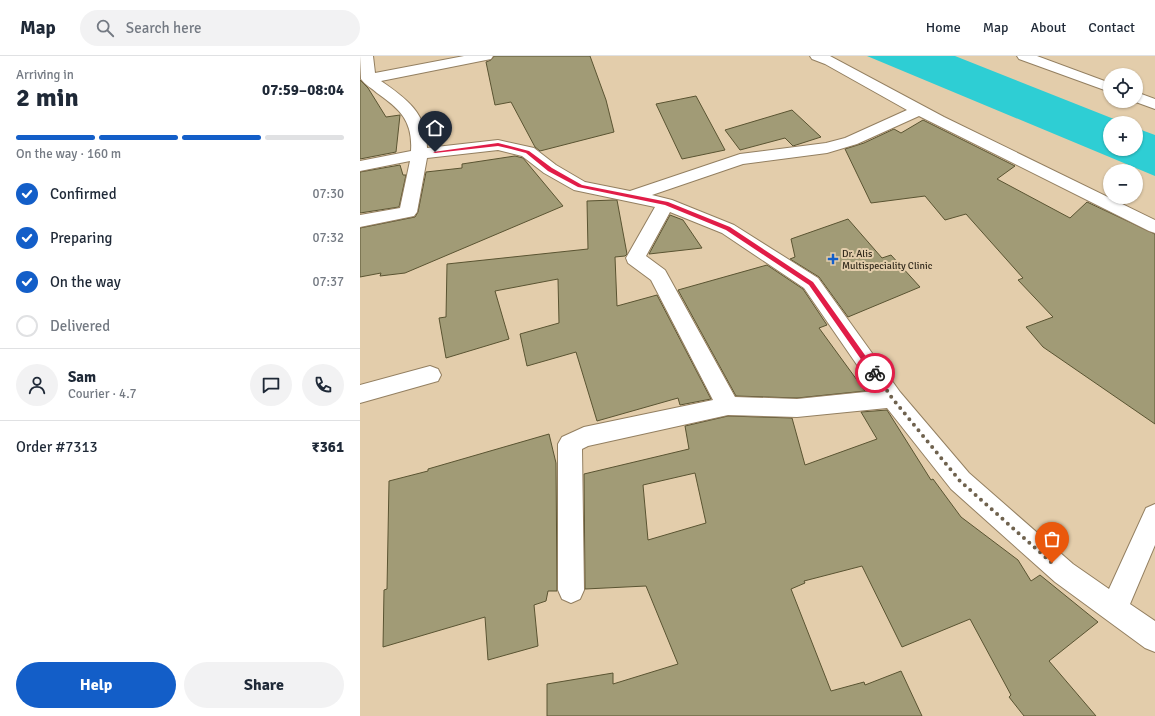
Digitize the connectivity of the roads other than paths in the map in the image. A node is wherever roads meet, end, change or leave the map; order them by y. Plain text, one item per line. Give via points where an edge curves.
1 (366, 56) edge
2 (486, 56) edge
3 (817, 56) edge
4 (1024, 56) edge
5 (368, 78) junction
6 (1103, 85) edge
7 (1143, 100) edge
8 (1155, 104) edge
9 (919, 110) junction
10 (419, 154) junction
11 (360, 166) edge
12 (629, 197) junction
13 (666, 204) junction
14 (360, 221) edge
15 (1155, 227) edge
16 (430, 375) dead end
17 (360, 394) edge
18 (892, 398) junction
19 (728, 406) junction
20 (1155, 516) edge
21 (571, 590) dead end
22 (1114, 610) junction
23 (1155, 638) edge

1 - 5 street
2 - 5 street
3 - 9 street
4 - 6 street
5 - 10 street via 409,111 418,128
7 - 8 street
9 - 12 street via 851,141 826,148 740,159
9 - 15 street
10 - 11 street
10 - 12 street via 498,145 528,152 550,170 580,186
10 - 14 street via 408,212
12 - 13 street
13 - 18 street via 728,229 811,283
13 - 19 street via 635,258 658,275
16 - 17 street
18 - 19 street via 797,408
18 - 22 street via 960,481 1064,573
19 - 21 street via 584,437 570,444
20 - 22 street
22 - 23 street

